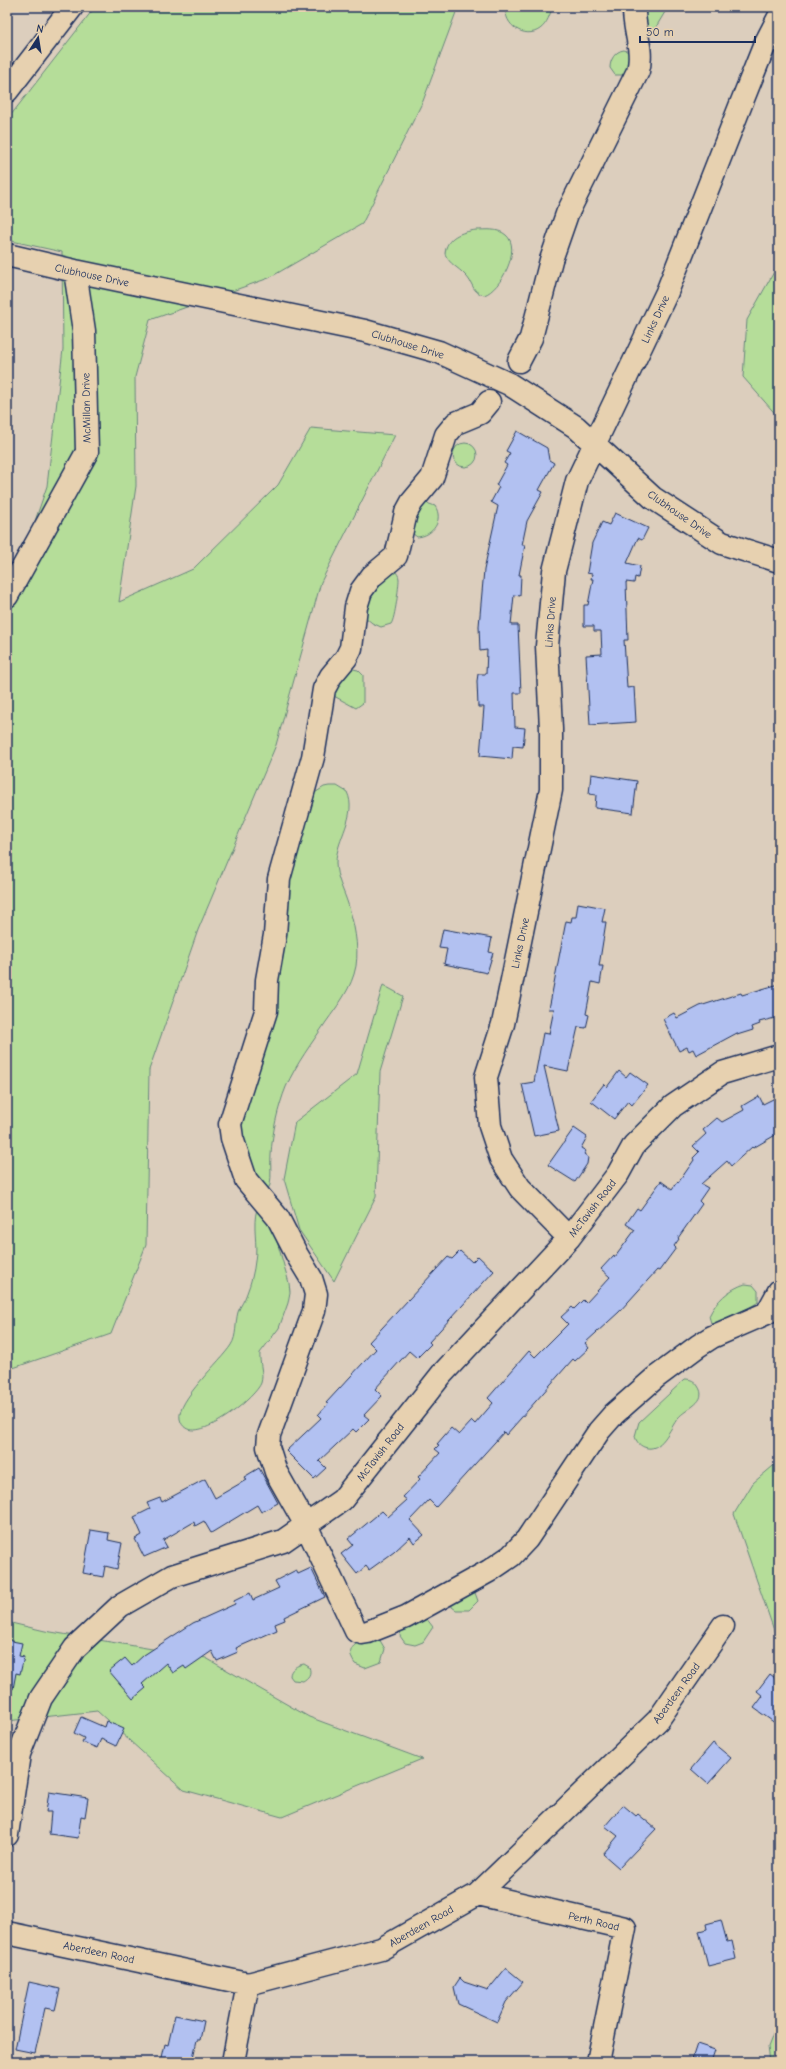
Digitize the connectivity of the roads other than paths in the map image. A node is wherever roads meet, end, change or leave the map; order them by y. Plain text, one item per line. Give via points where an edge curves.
1 (72, 7) edge
2 (634, 7) edge
3 (779, 17) edge
4 (7, 91) edge
5 (7, 256) edge
6 (75, 272) junction
7 (519, 361) dead end
8 (489, 402) dead end
9 (594, 444) junction
10 (779, 561) edge
11 (7, 596) edge
12 (779, 1056) edge
13 (569, 1238) junction
14 (779, 1291) edge
15 (306, 1525) junction
16 (723, 1626) dead end
17 (7, 1835) edge
18 (478, 1894) junction
19 (7, 1933) edge
20 (248, 1984) junction
21 (233, 2062) edge
22 (598, 2062) edge

1 - 4 street
2 - 7 street via 635,29 641,56 638,71 567,214 551,260 531,338
3 - 9 street, Links Drive via 765,44 667,292
5 - 6 street, Clubhouse Drive
6 - 9 street, Clubhouse Drive via 365,331 439,352 509,384 576,426
6 - 11 street, McMillan Drive via 84,331 87,452
8 - 15 street via 480,412 456,423 446,435 432,478 406,513 396,556 372,576 361,591 356,607 351,648 324,690 312,757 279,884 275,935 267,980 266,1011 231,1120 232,1138 246,1180 278,1218 297,1255 308,1270 316,1294 314,1311 269,1435 268,1447 276,1472
9 - 10 street, Clubhouse Drive via 653,498 722,543
9 - 13 street, Links Drive via 577,481 554,571 547,646 552,729 551,790 503,1024 486,1077 490,1126 501,1159 520,1188
12 - 13 street, McTavish Road via 722,1073 673,1106 634,1145 618,1174
13 - 15 street, McTavish Road via 442,1374 342,1500
14 - 15 street via 767,1313 712,1337 698,1346 655,1378 614,1414 599,1431 527,1539 511,1556 406,1617 368,1632 356,1631
15 - 17 street, McTavish Road via 283,1542 172,1576 120,1606 75,1648 40,1698 19,1754
16 - 18 street, Aberdeen Road via 658,1720
18 - 20 street, Aberdeen Road via 381,1949
18 - 22 street, Perth Road via 625,1928
19 - 20 street, Aberdeen Road
20 - 21 street

